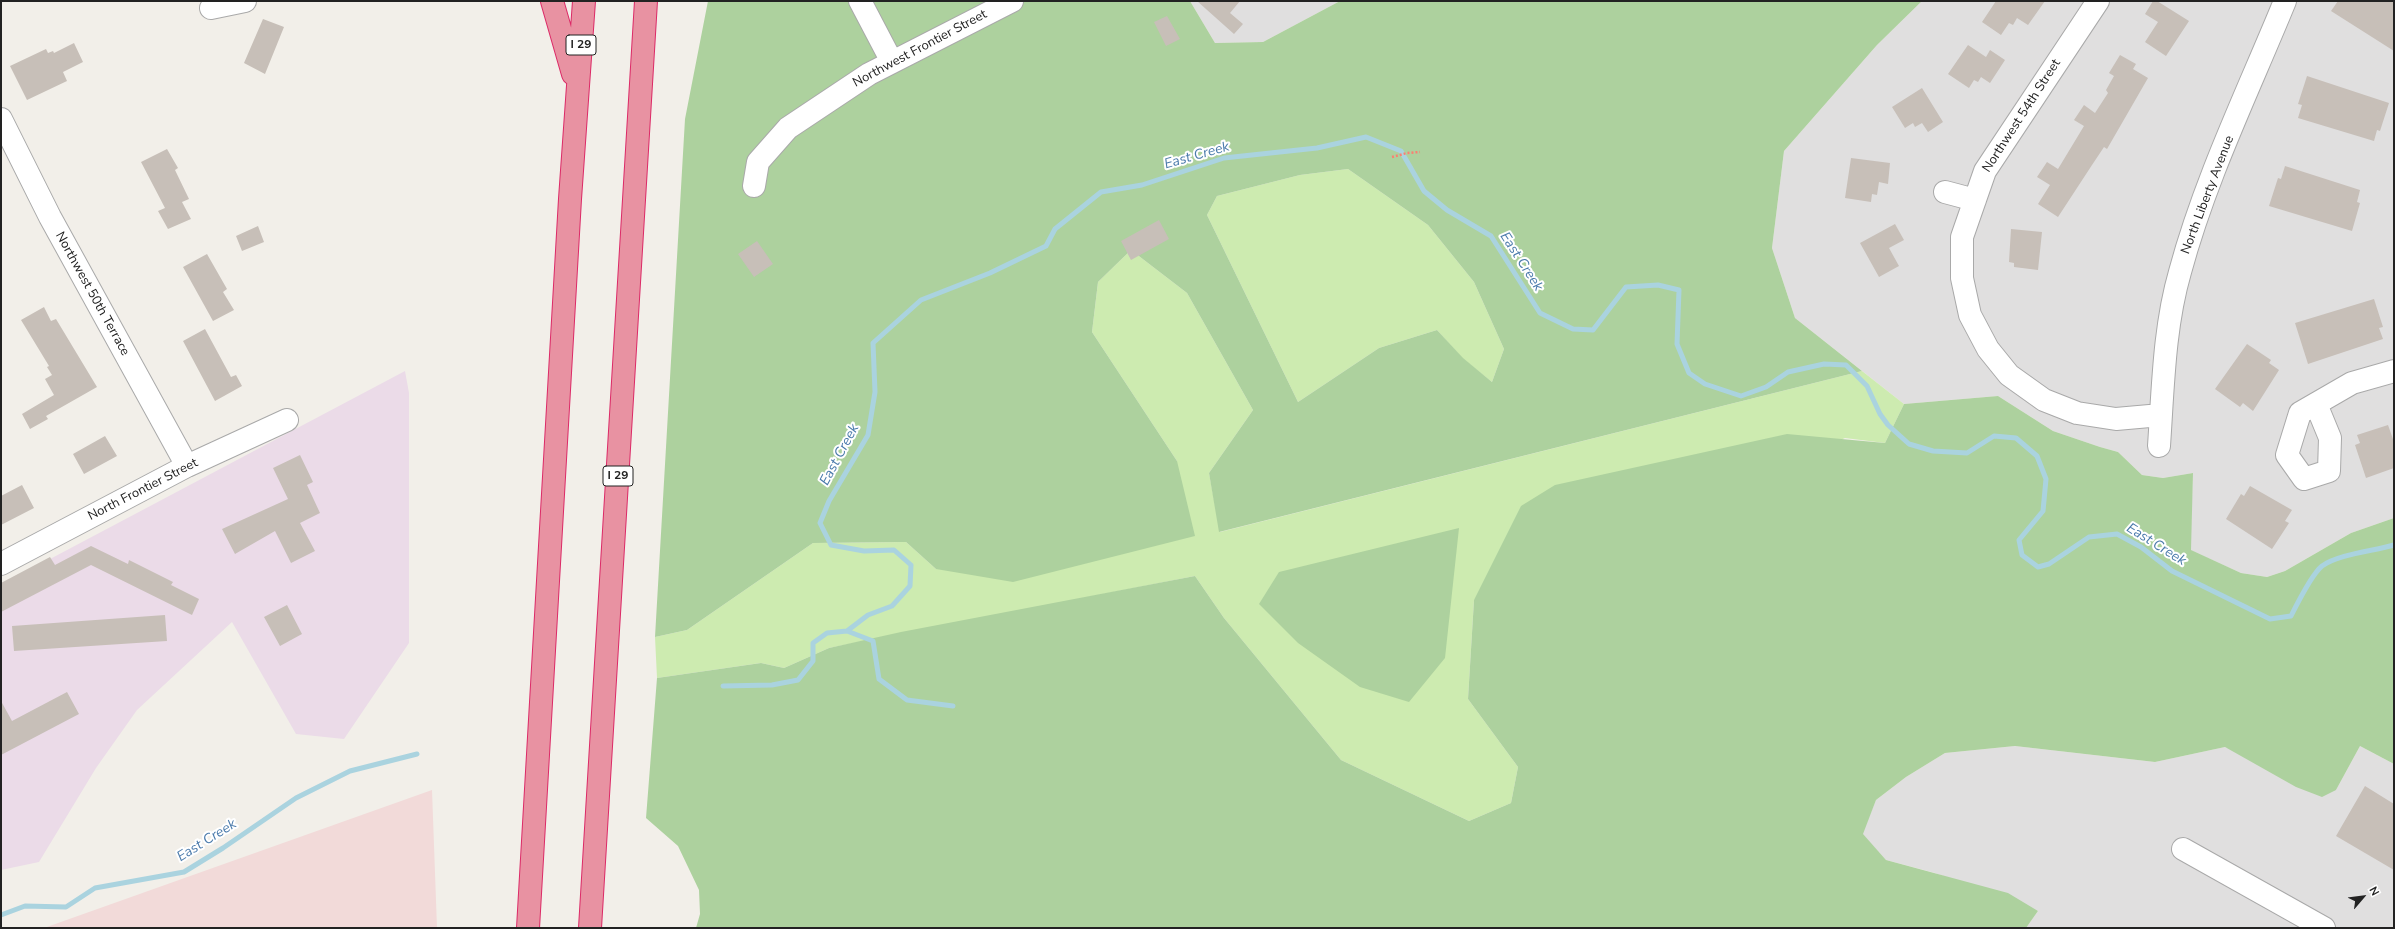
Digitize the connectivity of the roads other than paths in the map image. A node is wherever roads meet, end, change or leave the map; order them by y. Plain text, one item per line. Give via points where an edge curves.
1 (244, 1) edge
2 (552, 1) edge
3 (584, 1) edge
4 (646, 1) edge
5 (653, 1) edge
6 (860, 1) edge
7 (1012, 1) edge
8 (2098, 1) edge
9 (2285, 1) edge
10 (211, 8) dead end
11 (645, 24) junction
12 (892, 62) junction
13 (578, 89) junction
14 (1, 120) edge
15 (754, 186) dead end
16 (1945, 192) dead end
17 (1975, 200) junction
18 (2394, 370) edge
19 (2316, 404) dead end
20 (2161, 415) junction
21 (287, 420) dead end
22 (2159, 446) dead end
23 (187, 466) junction
24 (1, 564) edge
25 (2182, 849) dead end
26 (528, 928) edge
27 (590, 928) edge
28 (2324, 928) edge

1 - 10 street
2 - 13 highway
3 - 13 highway, I 29
4 - 11 highway, I 29
5 - 11 highway
6 - 12 street
7 - 12 street, Northwest Frontier Street
8 - 17 street, Northwest 54th Street via 1985,171
9 - 20 street, North Liberty Avenue via 2197,215 2179,273 2169,328
11 - 27 highway, I 29
12 - 15 street, Northwest Frontier Street via 869,74 788,128 758,162
13 - 26 highway, I 29
14 - 23 street, Northwest 50th Terrace via 57,230
16 - 17 street
17 - 20 street, Northwest 54th Street via 1962,237 1962,278 1970,315 1988,349 2009,375 2044,400 2077,412 2116,419
18 - 19 street via 2352,382
20 - 22 street, North Liberty Avenue
21 - 23 street, North Frontier Street
23 - 24 street, North Frontier Street
25 - 28 street

